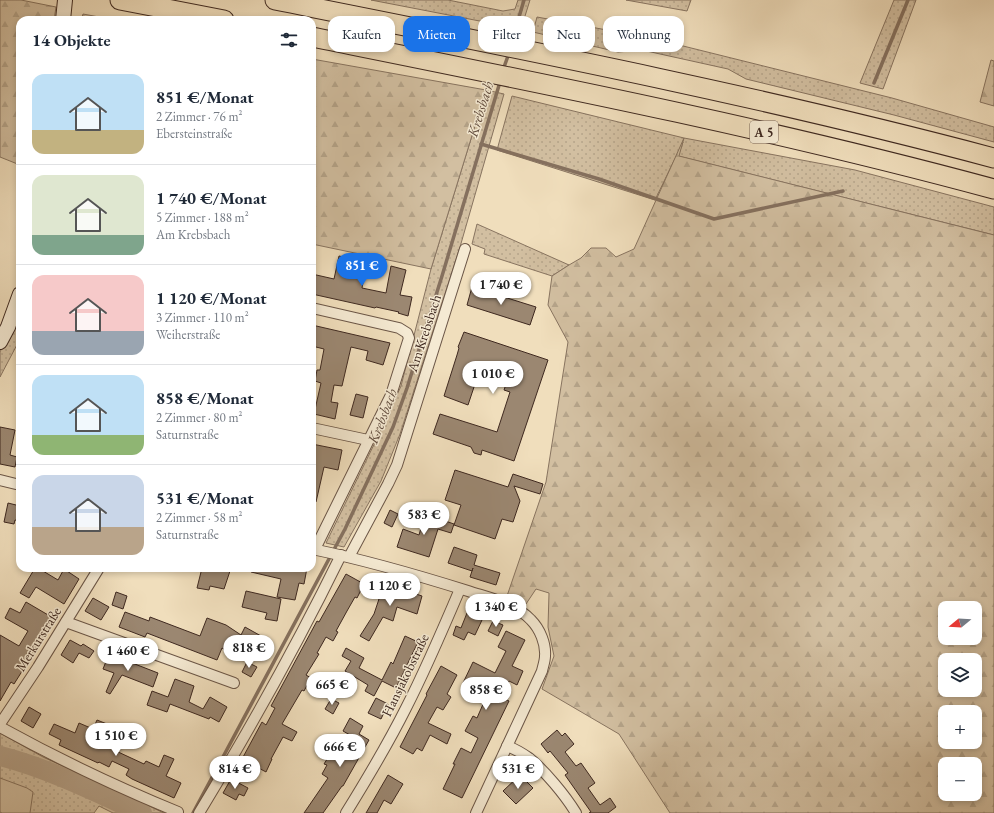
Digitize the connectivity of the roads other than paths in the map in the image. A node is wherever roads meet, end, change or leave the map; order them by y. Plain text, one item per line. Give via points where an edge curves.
1 (65, 0) edge
2 (120, 0) edge
3 (275, 0) edge
4 (63, 16) edge
5 (203, 16) edge
6 (316, 38) edge
7 (994, 158) edge
8 (994, 189) edge
9 (465, 249) dead end
10 (16, 305) edge
11 (316, 309) edge
12 (0, 342) edge
13 (316, 429) edge
14 (368, 440) junction
15 (0, 480) edge
16 (16, 483) edge
17 (316, 543) edge
18 (316, 550) edge
19 (339, 555) junction
20 (96, 572) edge
21 (460, 588) junction
22 (66, 622) junction
23 (234, 683) dead end
24 (0, 725) edge
25 (507, 746) junction
26 (178, 812) dead end
27 (199, 813) edge
28 (346, 813) edge
29 (476, 813) edge
30 (576, 813) edge

1 - 4 main road
2 - 5 highway
3 - 7 highway, A 5 via 710,89
6 - 8 highway, A 5 via 714,120 908,165
9 - 19 street, Am Krebsbach via 397,465 388,484
10 - 12 main road
11 - 14 street via 404,329 409,338 391,395
13 - 14 street
14 - 17 street
15 - 16 street
18 - 19 street
19 - 21 street
19 - 27 street, Am Krebsbach via 316,607 261,708
20 - 22 street, Merkurstraße
21 - 25 street via 504,603 523,614 538,629 543,642 545,656 542,671
21 - 28 street, Hansjakobstraße via 407,707
22 - 23 street
22 - 24 street, Merkurstraße
24 - 26 street via 80,769
25 - 29 street
25 - 30 street via 521,752 536,764

